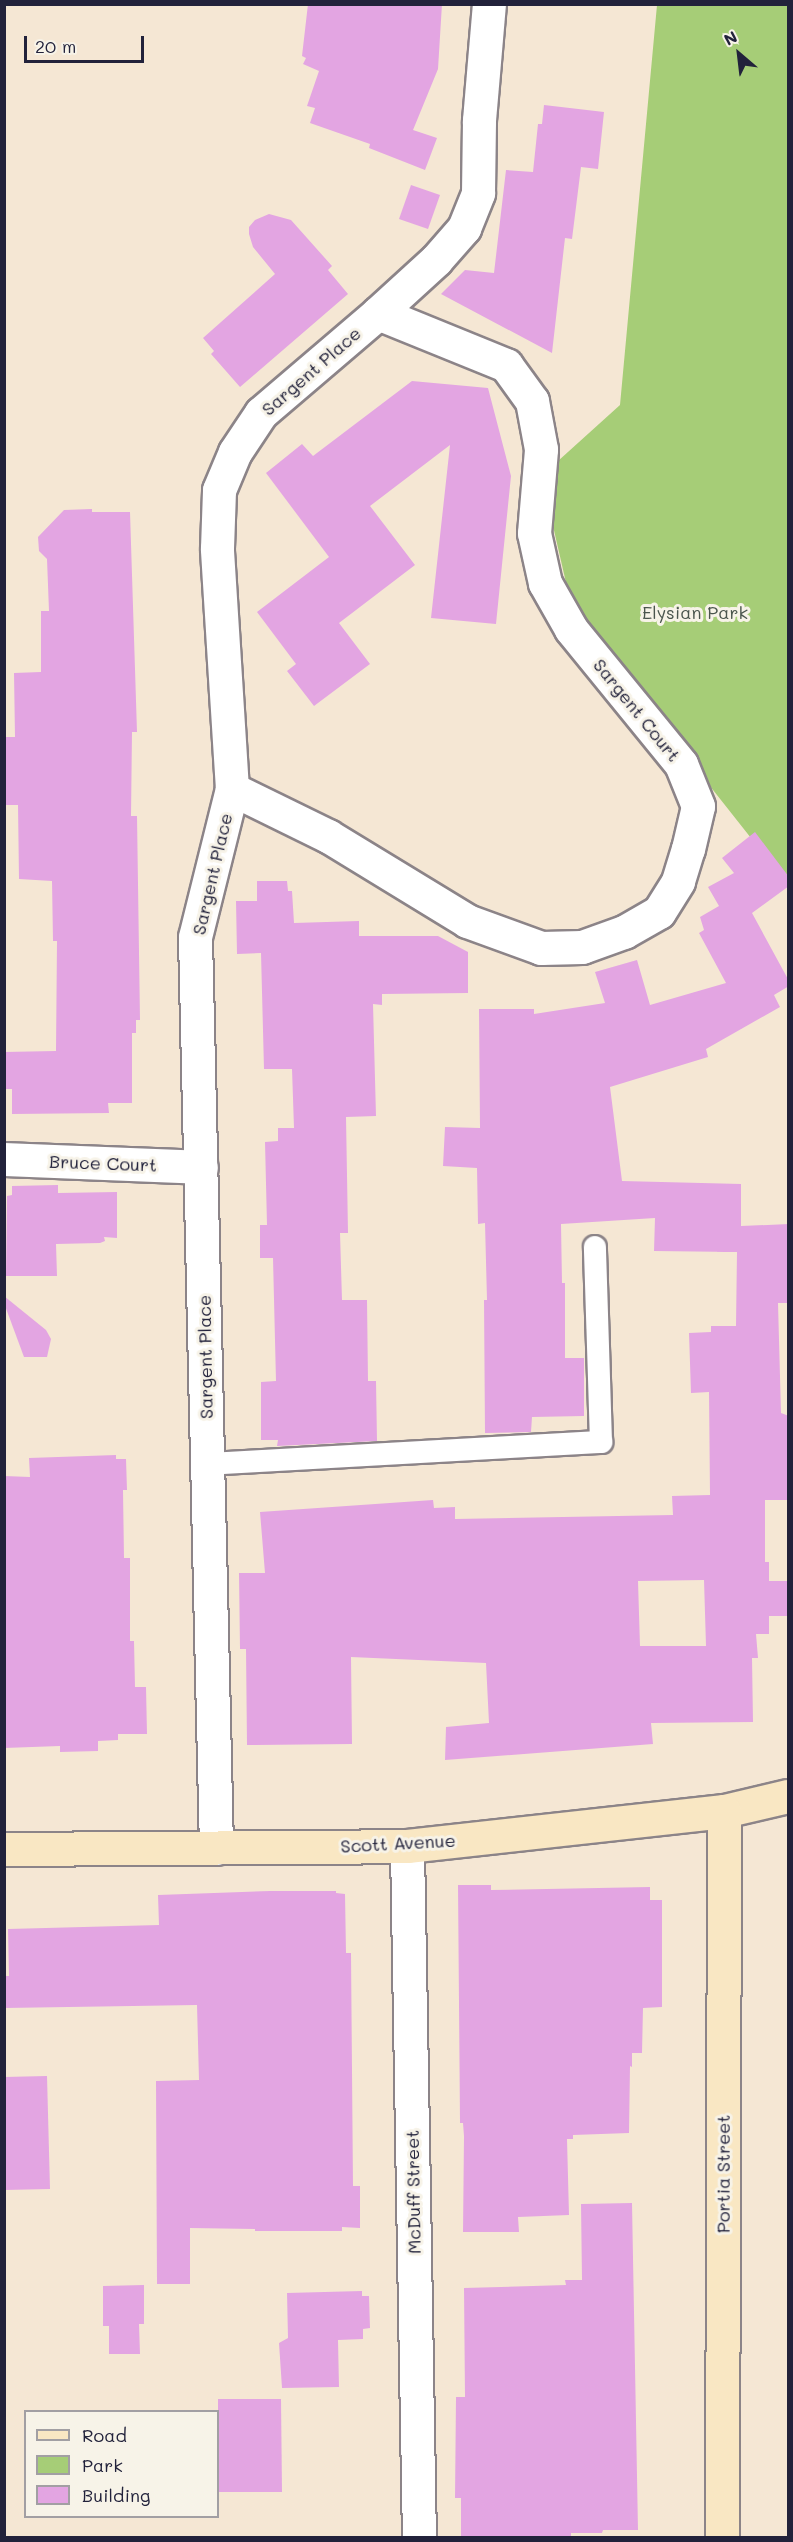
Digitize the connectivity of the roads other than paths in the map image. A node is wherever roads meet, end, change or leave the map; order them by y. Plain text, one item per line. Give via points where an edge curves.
1 (489, 4) edge
2 (378, 313) junction
3 (232, 789) junction
4 (4, 1159) edge
5 (201, 1167) junction
6 (595, 1247) dead end
7 (207, 1464) junction
8 (786, 1802) edge
9 (724, 1810) junction
10 (407, 1846) junction
11 (216, 1848) junction
12 (4, 1849) edge
13 (419, 2538) edge
14 (722, 2538) edge

1 - 2 street, Sargent Place via 478,193 464,228 436,261
2 - 3 street, Sargent Place via 261,413 235,452 219,490 217,548
2 - 3 street, Sargent Court via 506,365 532,401 541,449 534,533 545,583 571,629 681,764 698,806 688,849 678,881 659,912 624,932 582,946 541,948 467,921 328,836
3 - 5 street, Sargent Place via 195,937
4 - 5 street, Bruce Court
5 - 7 street, Sargent Place
6 - 7 lane via 601,1442
7 - 11 street, Sargent Place
8 - 9 street, Scott Avenue
9 - 10 street, Scott Avenue
9 - 14 street, Portia Street
10 - 11 street, Scott Avenue
10 - 13 street, McDuff Street
11 - 12 street, Scott Avenue

